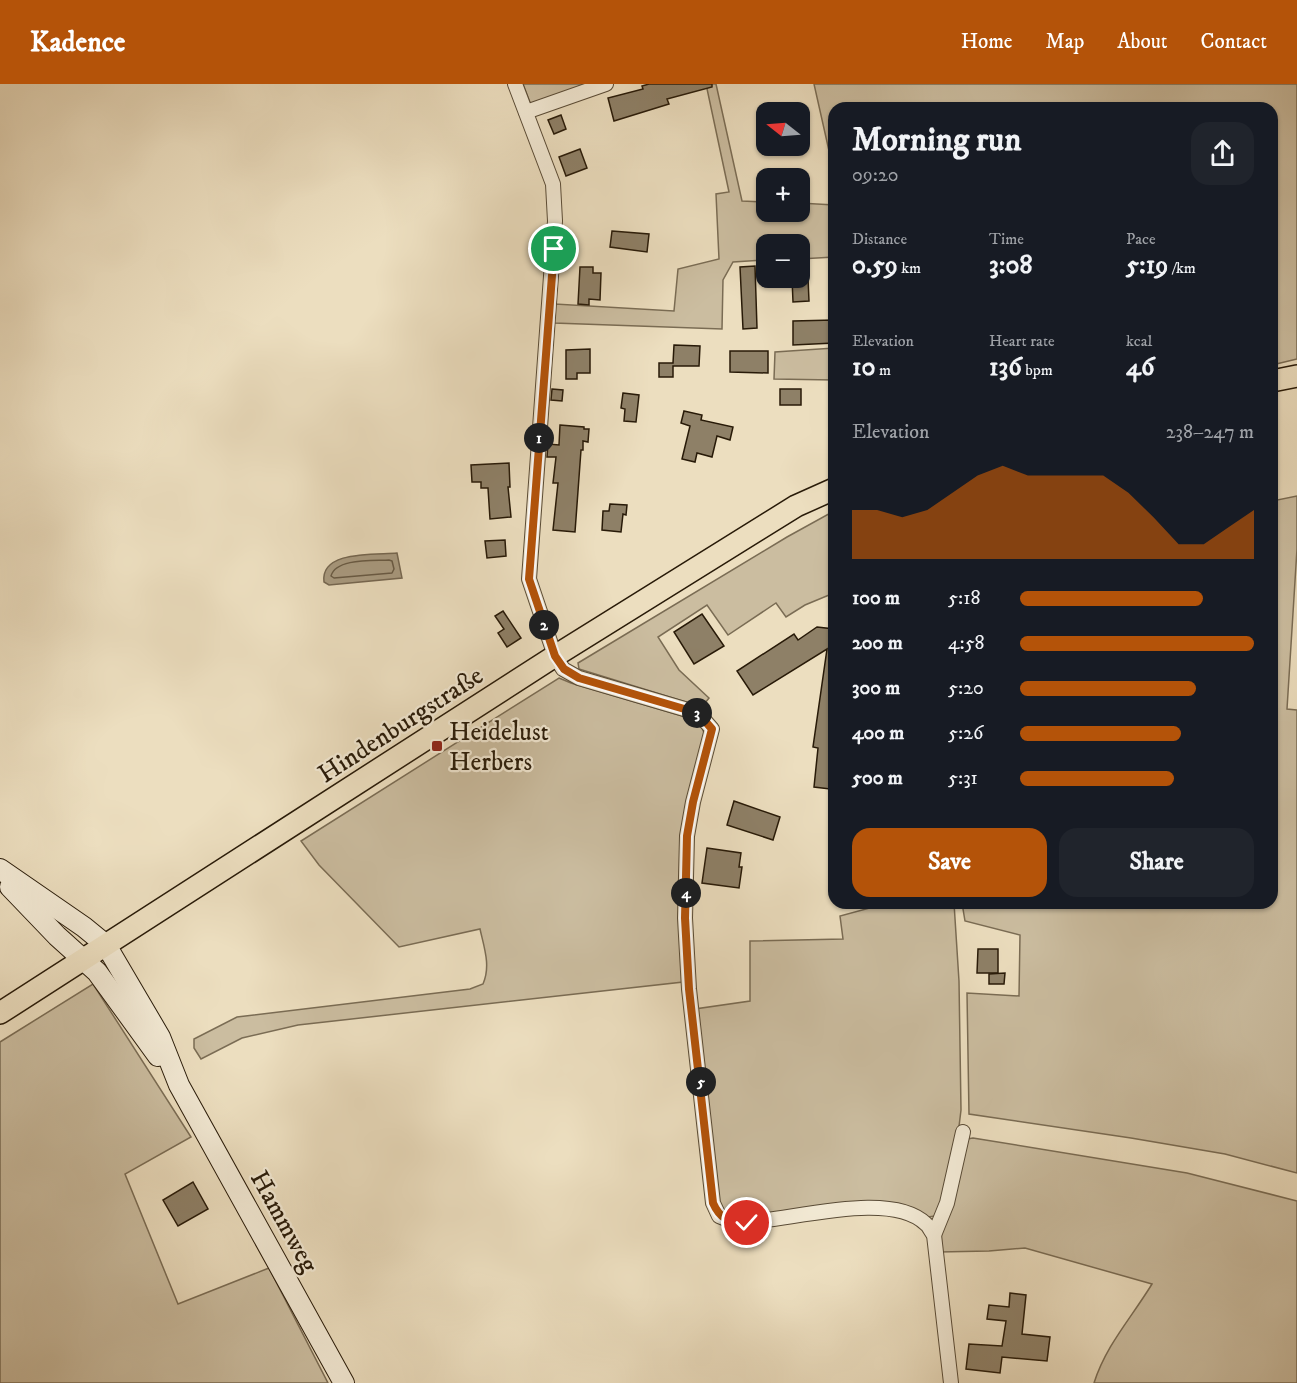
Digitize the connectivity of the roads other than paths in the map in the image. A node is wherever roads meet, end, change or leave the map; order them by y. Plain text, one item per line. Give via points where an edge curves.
1 (515, 84) edge
2 (606, 84) edge
3 (526, 112) junction
4 (1297, 376) edge
5 (1278, 380) edge
6 (828, 492) edge
7 (555, 656) junction
8 (0, 873) edge
9 (89, 956) junction
10 (0, 1013) edge
11 (178, 1083) junction
12 (963, 1132) dead end
13 (934, 1235) junction
14 (344, 1383) edge
15 (951, 1383) edge

1 - 3 street
2 - 3 street
3 - 7 street via 553,183 555,221 529,579
4 - 5 main road
6 - 7 main road, Hindenburgstraße via 796,506
7 - 9 main road, Hindenburgstraße
7 - 13 street via 564,669 579,678 698,713 712,729 687,836 685,918 711,1187 719,1216 747,1223 875,1207 910,1213 927,1224
8 - 9 main road, Hammweg via 57,936
8 - 9 main road, Hammweg via 84,927
9 - 10 main road, Hindenburgstraße
9 - 11 main road, Hammweg
9 - 11 main road, Hammweg via 160,1037
11 - 14 main road, Hammweg
12 - 13 street via 947,1203
13 - 15 street

